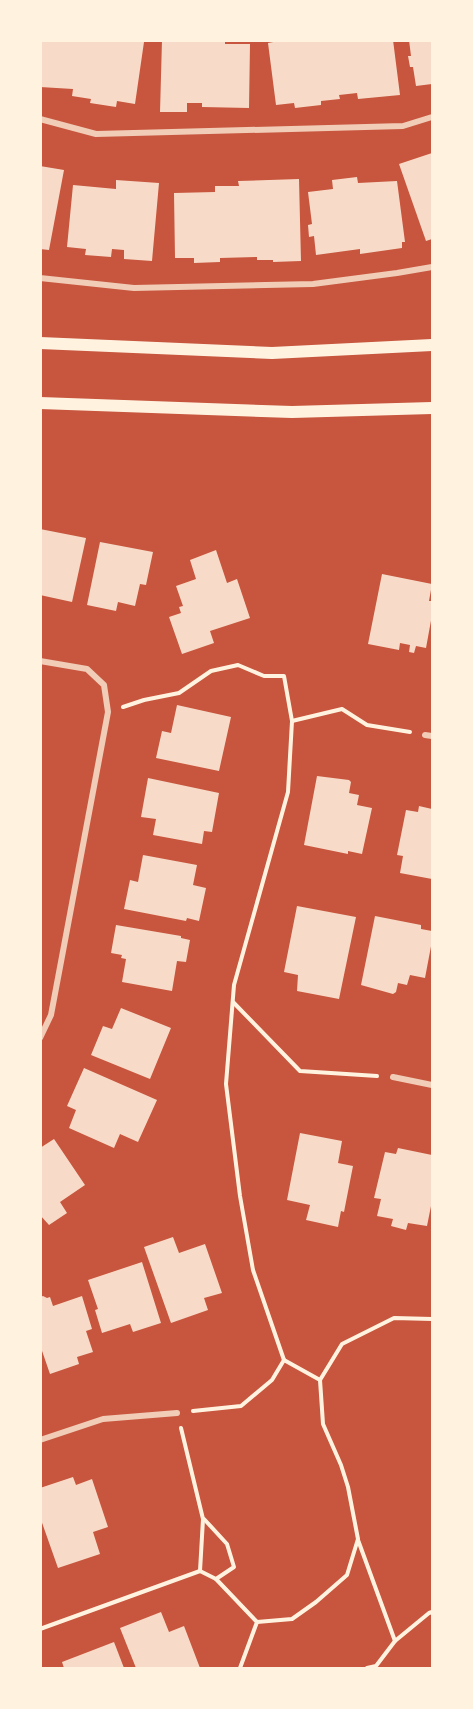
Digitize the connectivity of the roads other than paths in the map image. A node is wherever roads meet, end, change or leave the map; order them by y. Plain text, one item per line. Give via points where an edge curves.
1 (432, 117) edge
2 (40, 119) edge
3 (432, 267) edge
4 (40, 278) edge
5 (40, 343) edge
6 (432, 345) edge
7 (40, 403) edge
8 (432, 408) edge
9 (40, 661) edge
10 (40, 1038) edge
11 (393, 1077) road end
12 (432, 1085) edge
13 (177, 1413) road end
14 (40, 1440) edge

1 - 2 street via 403,126 96,134
3 - 4 street via 313,284 134,288
5 - 6 main road via 272,353
7 - 8 main road via 292,412
9 - 10 street via 87,669 104,685 108,712 51,1015
11 - 12 street
13 - 14 street via 103,1419

